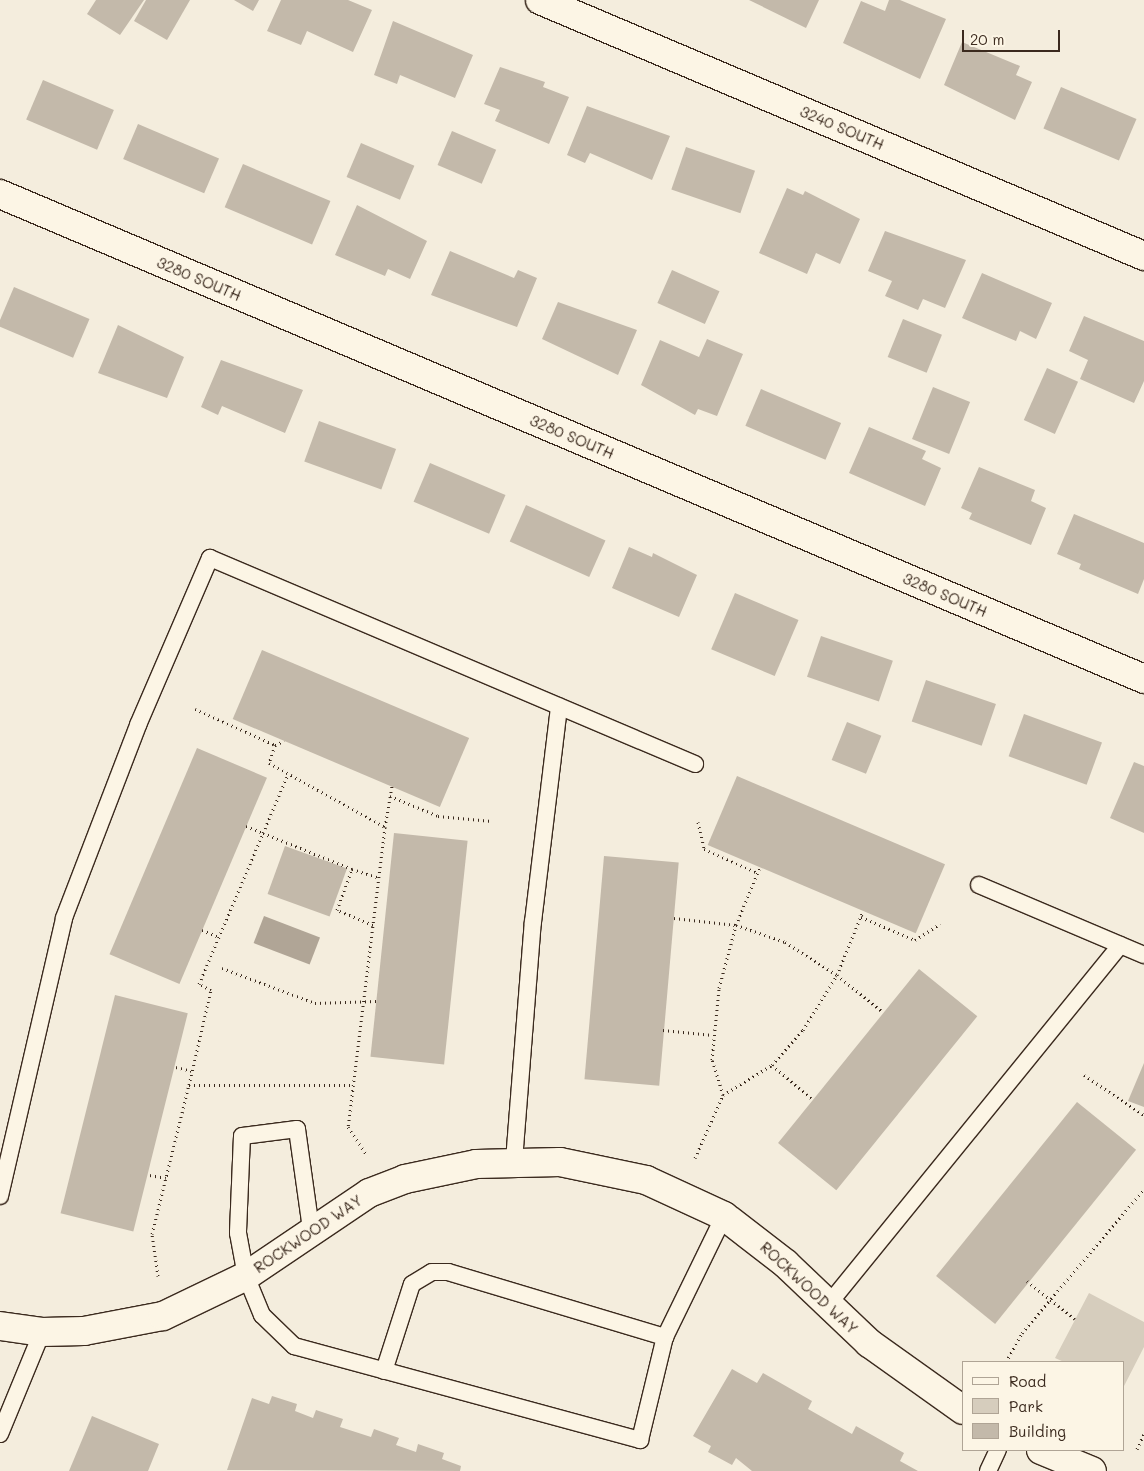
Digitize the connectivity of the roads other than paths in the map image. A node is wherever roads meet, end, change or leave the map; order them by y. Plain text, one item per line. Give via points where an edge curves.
1 (540, 0) edge
2 (0, 194) edge
3 (1144, 256) edge
4 (1144, 679) edge
5 (559, 707) junction
6 (695, 764) dead end
7 (979, 885) dead end
8 (1120, 945) junction
9 (1144, 955) edge
10 (514, 1161) junction
11 (0, 1196) edge
12 (724, 1216) junction
13 (311, 1229) junction
14 (246, 1276) junction
15 (827, 1306) junction
16 (0, 1326) edge
17 (42, 1332) junction
18 (665, 1337) junction
19 (384, 1371) junction
20 (962, 1409) edge
21 (0, 1434) edge
22 (998, 1451) edge
23 (1043, 1451) edge
24 (988, 1471) edge
25 (1092, 1471) edge

1 - 3 street, 3240 SOUTH
2 - 4 street, 3280 SOUTH
5 - 6 lane
5 - 10 lane via 532,922
5 - 11 lane via 210,558 138,725 64,918
7 - 8 lane
8 - 9 lane
8 - 15 lane
10 - 12 street, ROCKWOOD WAY via 604,1169 686,1196
10 - 13 street, ROCKWOOD WAY via 442,1169 405,1179 368,1193
12 - 15 street, ROCKWOOD WAY via 786,1264
12 - 18 lane
13 - 14 street, ROCKWOOD WAY
13 - 14 lane via 297,1129 242,1136 238,1233
14 - 17 street, ROCKWOOD WAY via 163,1316 125,1326
14 - 19 lane via 262,1315 294,1346
15 - 20 street, ROCKWOOD WAY via 869,1343
16 - 17 street, ROCKWOOD WAY
17 - 21 lane
18 - 19 lane via 448,1272 432,1272 412,1284
18 - 19 lane via 640,1440
22 - 24 lane
23 - 25 street

